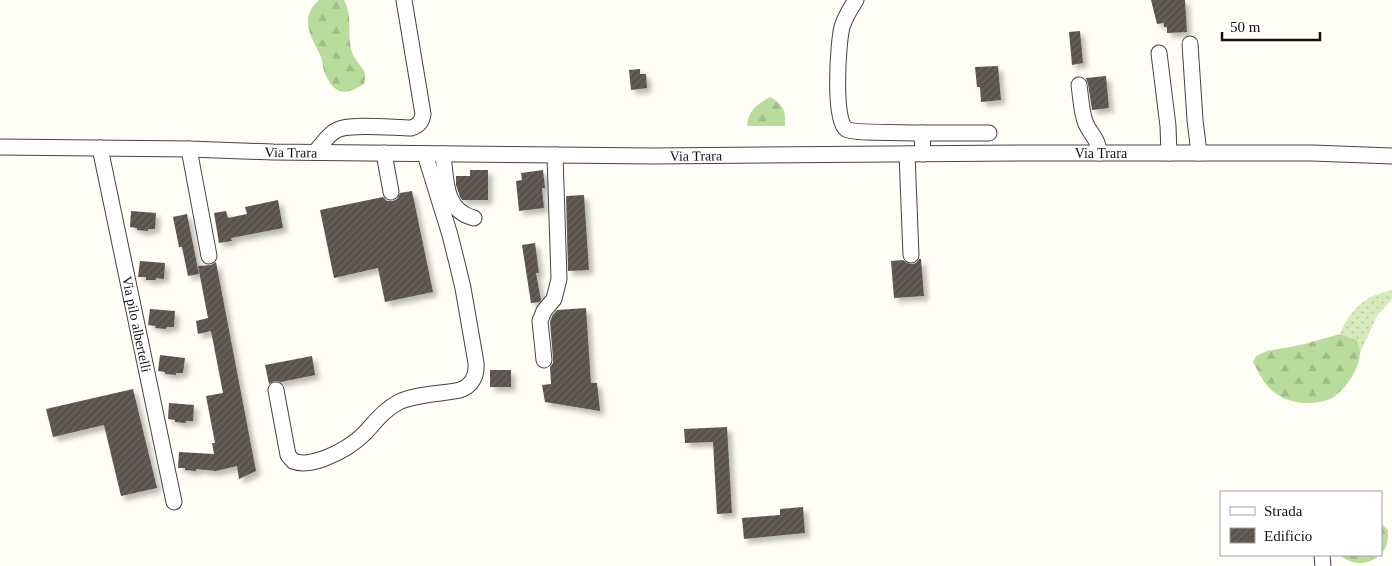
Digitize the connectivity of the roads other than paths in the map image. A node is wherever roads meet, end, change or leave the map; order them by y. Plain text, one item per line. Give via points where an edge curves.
1 (404, 0) edge
2 (856, 0) edge
3 (1190, 44) dead end
4 (1159, 53) dead end
5 (1079, 85) dead end
6 (922, 133) junction
7 (988, 133) dead end
8 (0, 146) edge
9 (100, 148) junction
10 (189, 149) junction
11 (315, 152) junction
12 (384, 153) junction
13 (1099, 153) junction
14 (1169, 153) junction
15 (1199, 153) junction
16 (424, 154) junction
17 (443, 154) junction
18 (907, 154) junction
19 (924, 154) junction
20 (555, 155) junction
21 (1392, 156) edge
22 (391, 192) dead end
23 (474, 218) dead end
24 (911, 255) dead end
25 (209, 256) dead end
26 (544, 360) dead end
27 (276, 390) dead end
28 (174, 502) dead end

1 - 11 street via 423,114 421,122 410,128 338,129
2 - 6 street via 846,18 840,40 839,115 842,124 844,128 855,131
3 - 15 street
4 - 14 street
5 - 13 street via 1083,114 1097,140
6 - 7 street
6 - 19 street
8 - 9 street, Via Trara
9 - 10 street, Via Trara
9 - 28 street, Via pilo albertelli
10 - 11 street, Via Trara
10 - 25 street
11 - 12 street, Via Trara
12 - 16 street, Via Trara
12 - 22 street
13 - 14 street, Via Trara
13 - 19 street, Via Trara
14 - 15 street, Via Trara
15 - 21 street, Via Trara
16 - 17 street, Via Trara
16 - 27 street via 463,288 476,363 471,383 460,390 401,400 350,446 305,463 293,462 288,455
17 - 20 street, Via Trara
17 - 23 street via 451,201 461,213
18 - 19 street, Via Trara
18 - 20 street, Via Trara
18 - 24 street
20 - 26 street via 559,279 554,299 540,321

